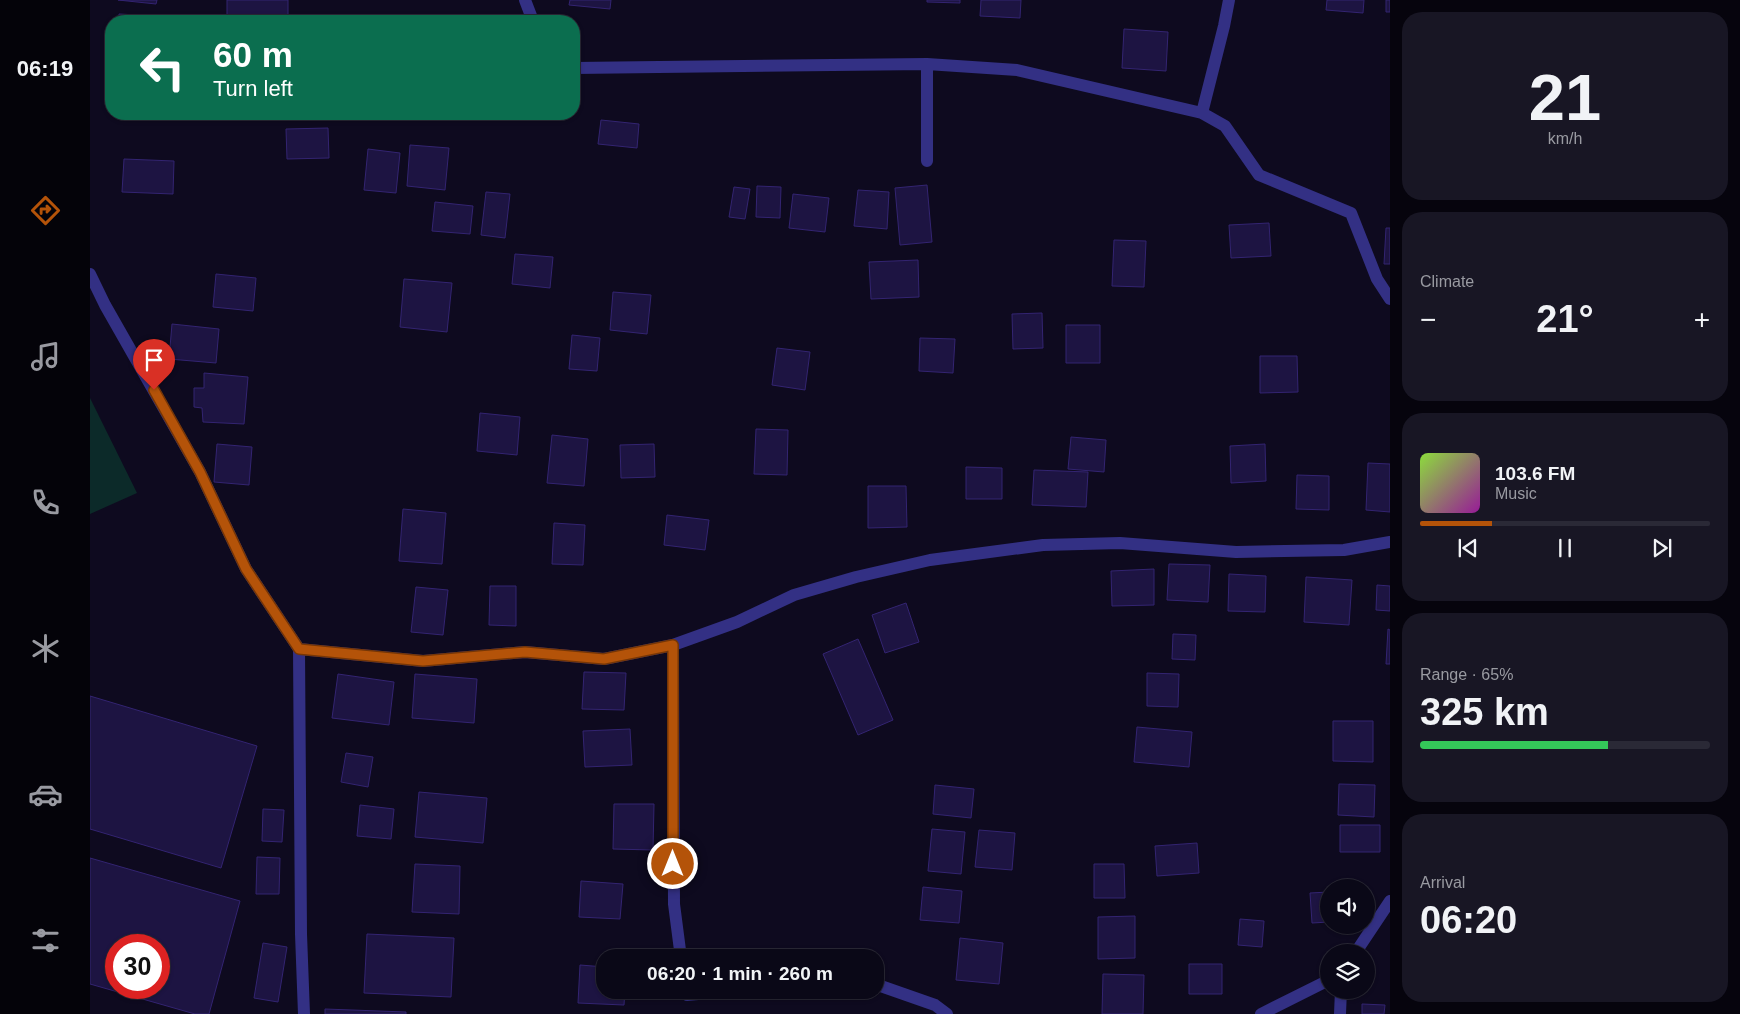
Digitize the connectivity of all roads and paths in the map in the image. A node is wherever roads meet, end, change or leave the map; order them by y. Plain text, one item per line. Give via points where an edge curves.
1 (525, 0) edge
2 (1228, 0) edge
3 (530, 15) edge
4 (928, 64) junction
5 (580, 68) edge
6 (1202, 114) junction
7 (927, 162) dead end
8 (90, 274) edge
9 (1390, 299) edge
10 (1390, 542) edge
11 (673, 645) junction
12 (299, 649) junction
13 (1390, 902) edge
14 (1361, 944) edge
15 (680, 949) edge
16 (1320, 984) edge
17 (884, 987) edge
18 (1341, 999) edge
19 (304, 1014) edge
20 (948, 1014) edge
21 (1261, 1014) edge
22 (1340, 1014) edge

1 - 3 street
2 - 6 street
4 - 5 street
4 - 6 street via 1017,70
4 - 7 street
6 - 9 street via 1225,126 1259,175 1350,213 1377,279
8 - 12 street via 104,305 200,472 246,569
10 - 11 street via 1344,550 1236,552 1120,543 1053,545 930,560 794,595 737,622
11 - 12 street via 604,659 525,652 423,661
11 - 15 street via 674,904
12 - 19 street
13 - 14 street
16 - 21 street
17 - 20 street via 935,1005
18 - 22 street

